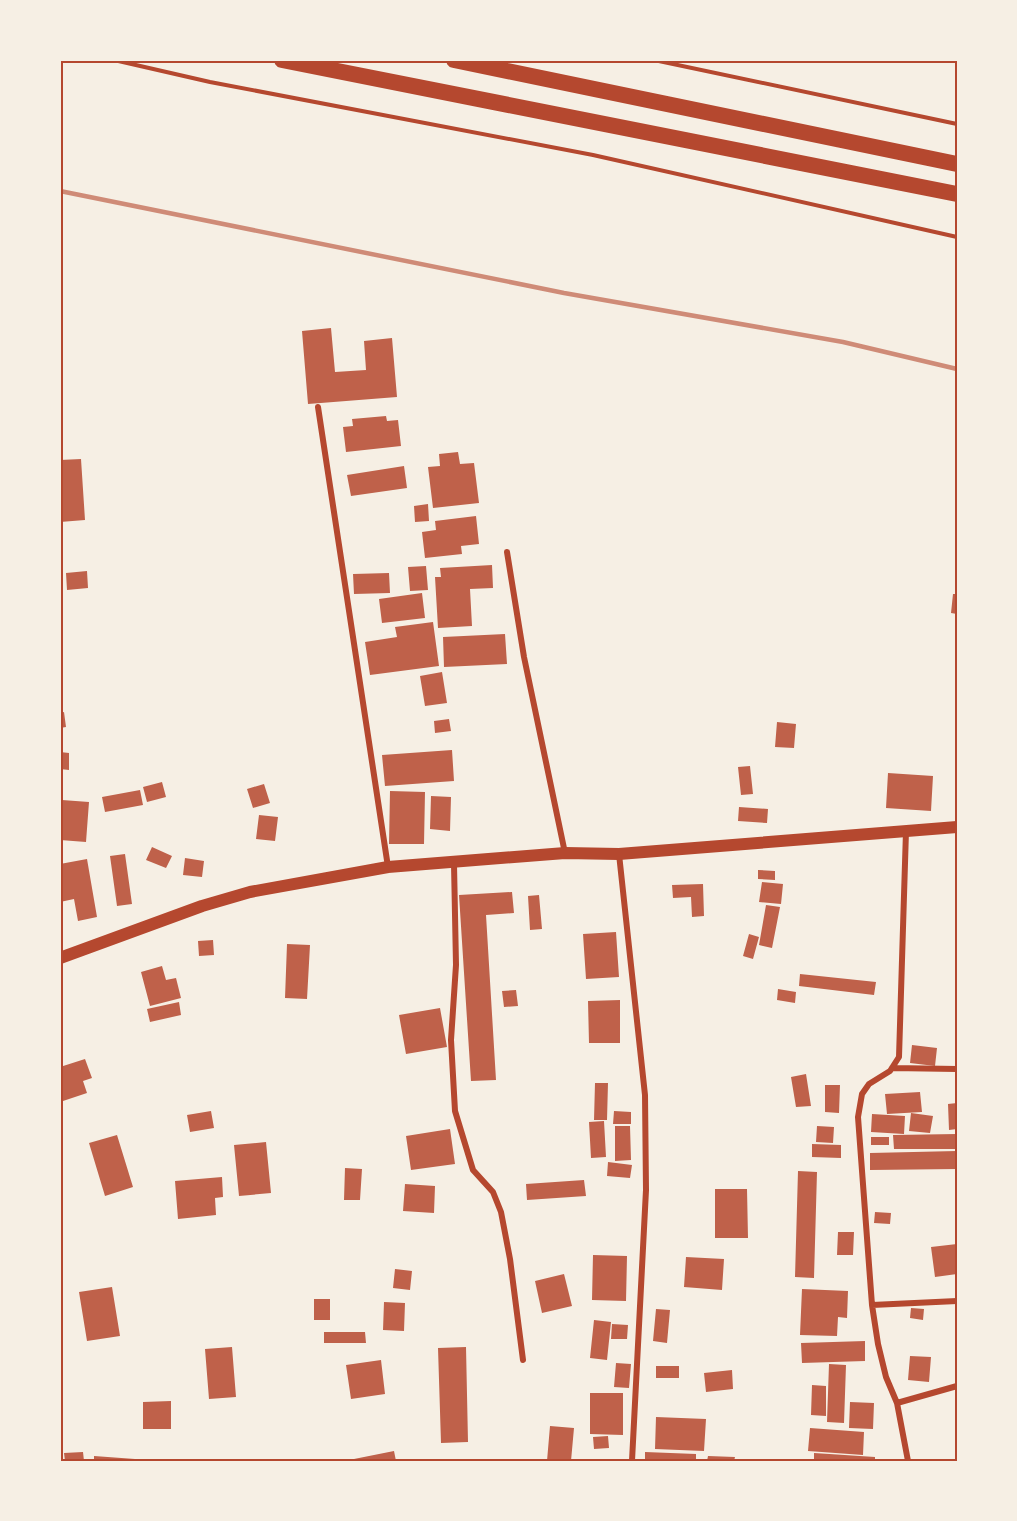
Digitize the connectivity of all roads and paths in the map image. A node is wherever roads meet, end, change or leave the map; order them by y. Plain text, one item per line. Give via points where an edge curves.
1 (114, 60) edge
2 (282, 60) edge
3 (454, 60) edge
4 (654, 60) edge
5 (957, 124) edge
6 (957, 164) edge
7 (957, 194) edge
8 (957, 237) edge
9 (318, 407) dead end
10 (507, 552) dead end
11 (957, 827) edge
12 (906, 831) junction
13 (565, 854) junction
14 (619, 854) junction
15 (454, 864) junction
16 (388, 867) junction
17 (60, 958) edge
18 (892, 1068) junction
19 (957, 1069) edge
20 (957, 1301) edge
21 (872, 1305) junction
22 (523, 1360) dead end
23 (957, 1386) edge
24 (897, 1402) junction
25 (632, 1461) edge
26 (908, 1461) edge

1 - 8 path via 210,82 593,154
2 - 7 highway
3 - 6 highway
4 - 5 path
9 - 16 street
10 - 13 street via 526,668
11 - 12 main road
12 - 14 main road
12 - 18 street via 899,1057
13 - 14 main road
13 - 15 main road
14 - 25 street via 645,1095 646,1190
15 - 16 main road
15 - 22 street via 456,965 451,1040 455,1111 473,1170 493,1192 501,1212
16 - 17 main road via 250,892
18 - 19 street
18 - 21 street via 862,1094 858,1117
20 - 21 street
21 - 24 street via 886,1377
23 - 24 street
24 - 26 street

